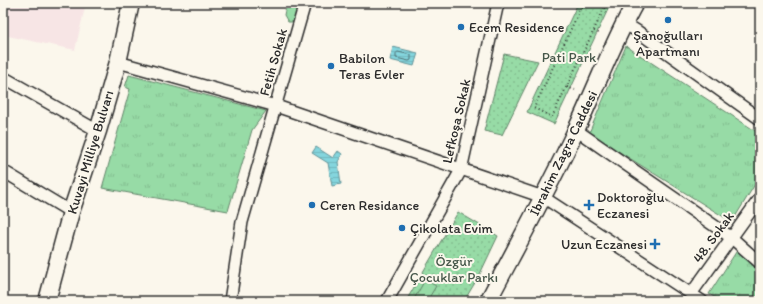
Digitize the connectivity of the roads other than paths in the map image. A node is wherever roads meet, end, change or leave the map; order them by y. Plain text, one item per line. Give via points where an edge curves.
1 (131, 3) edge
2 (305, 3) edge
3 (498, 3) edge
4 (635, 3) edge
5 (624, 23) junction
6 (118, 62) junction
7 (3, 77) edge
8 (276, 106) junction
9 (760, 119) edge
10 (576, 130) junction
11 (98, 131) junction
12 (461, 170) junction
13 (3, 171) edge
14 (543, 197) junction
15 (760, 198) edge
16 (71, 212) junction
17 (732, 238) junction
18 (760, 263) edge
19 (691, 294) junction
20 (47, 301) edge
21 (230, 301) edge
22 (387, 301) edge
23 (488, 301) edge
24 (702, 301) edge

1 - 6 main road, Kuvayi Milliye Bulvarı
2 - 8 street, Fetih Sokak
3 - 12 street, Lefkoşa Sokak
4 - 5 main road, İbrahim Zagra Caddesi
5 - 9 street
5 - 10 main road, İbrahim Zagra Caddesi
6 - 8 street
6 - 11 main road, Kuvayi Milliye Bulvarı
7 - 11 street
8 - 12 street
8 - 21 street, Fetih Sokak via 242,222
10 - 14 main road, İbrahim Zagra Caddesi
10 - 17 street
11 - 16 main road, Kuvayi Milliye Bulvarı
12 - 14 street
12 - 22 street, Lefkoşa Sokak
13 - 16 street
14 - 19 street
14 - 23 main road, İbrahim Zagra Caddesi
15 - 17 street, 48. Sokak
16 - 20 main road, Kuvayi Milliye Bulvarı
17 - 18 street
17 - 19 street, 48. Sokak
19 - 24 street

